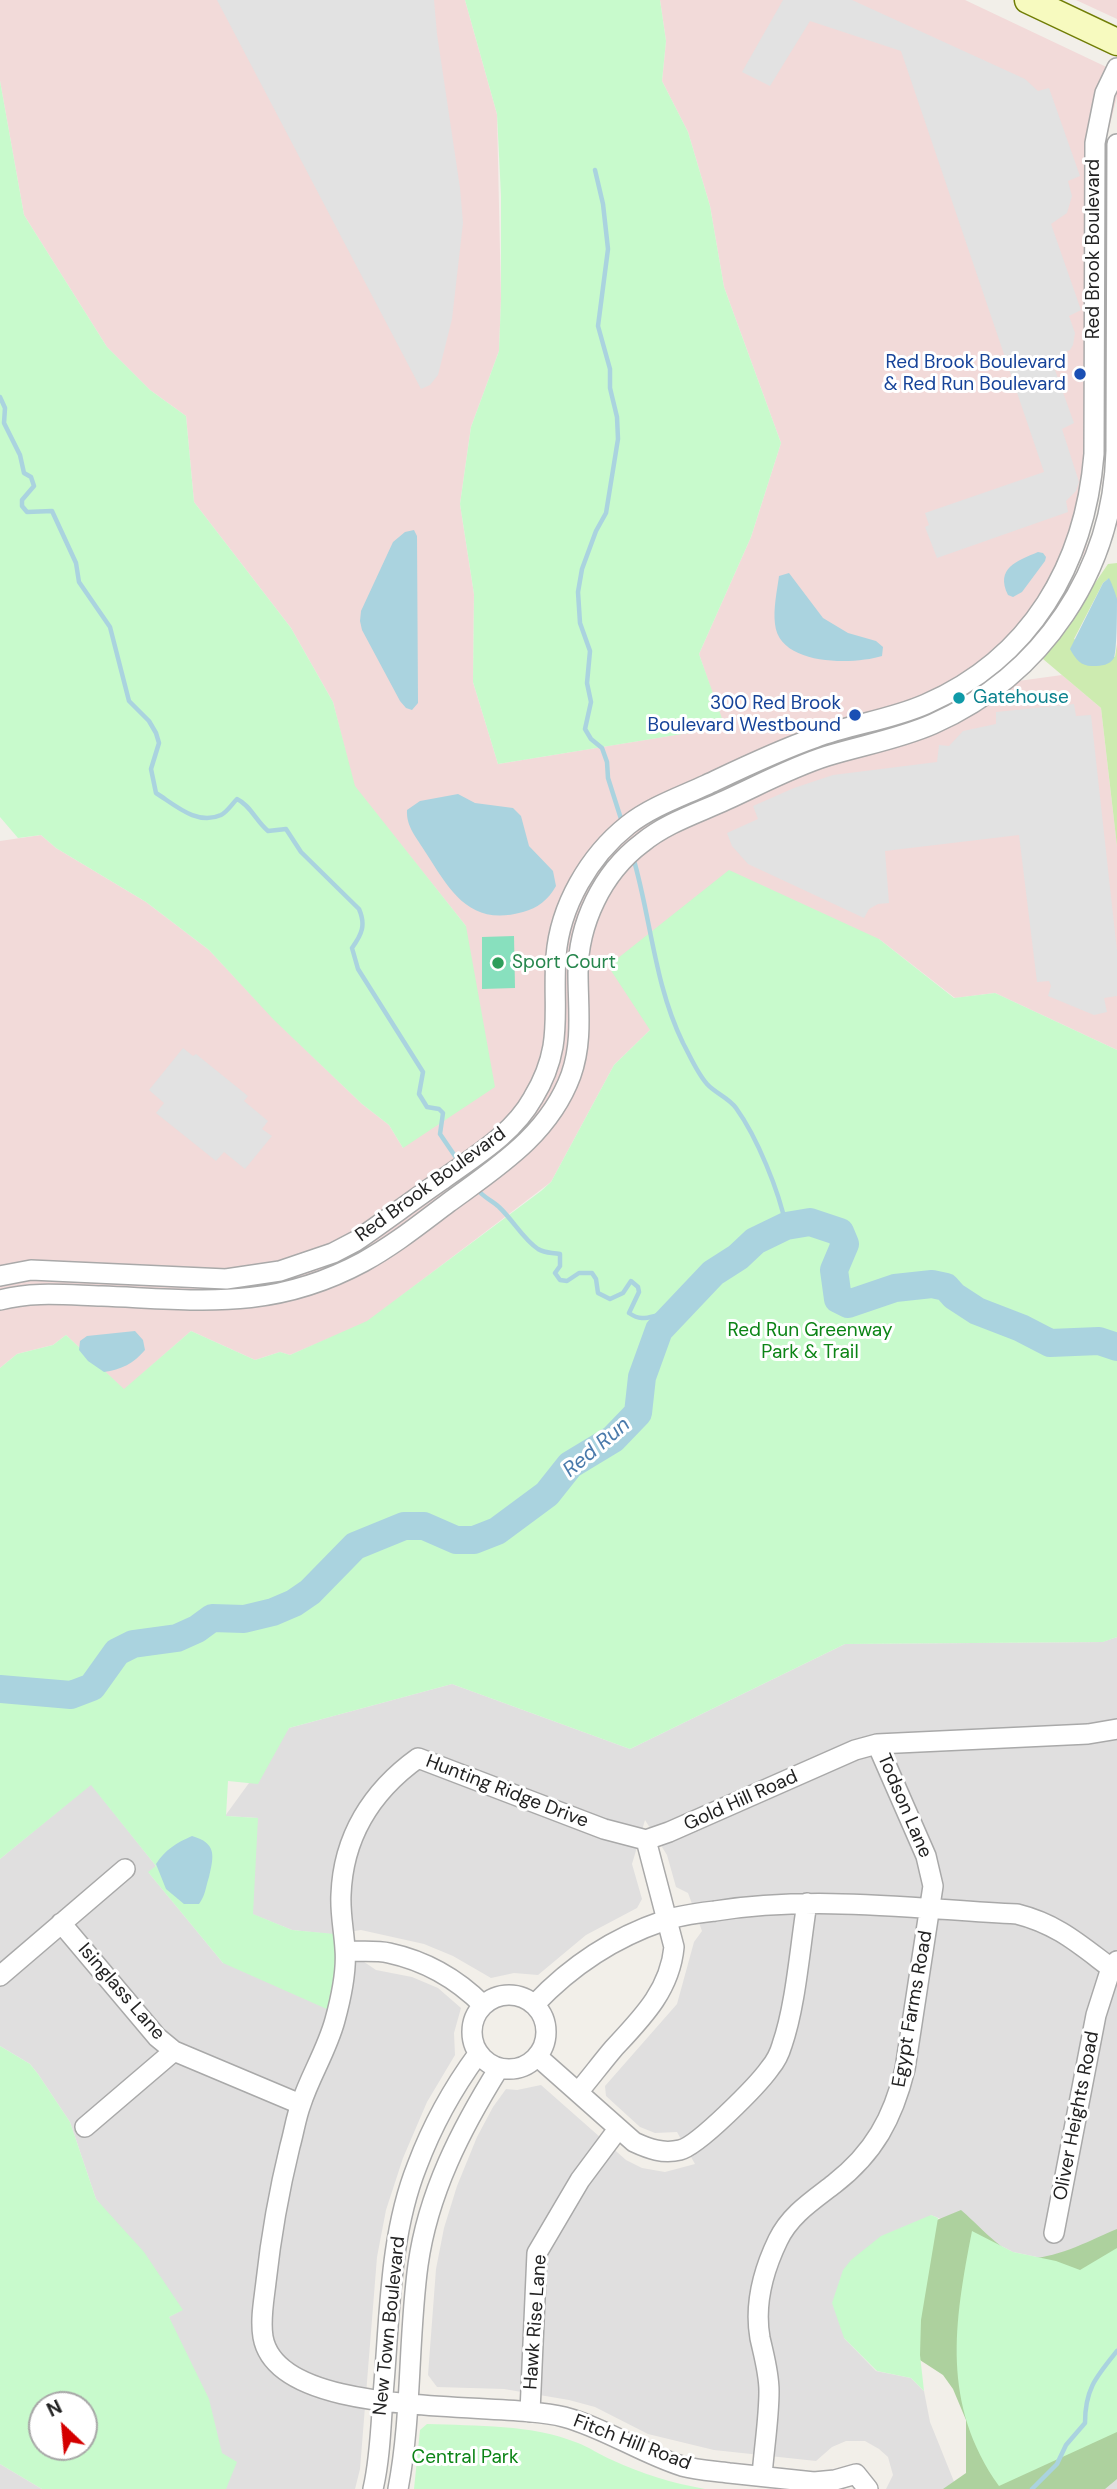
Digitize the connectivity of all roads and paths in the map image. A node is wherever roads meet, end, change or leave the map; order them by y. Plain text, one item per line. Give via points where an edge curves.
1 (1028, 0) edge
2 (1117, 42) edge
3 (1117, 68) edge
4 (1117, 144) edge
5 (0, 1276) edge
6 (0, 1300) edge
7 (1117, 1729) edge
8 (877, 1744) junction
9 (646, 1840) junction
10 (125, 1869) dead end
11 (807, 1903) junction
12 (930, 1910) junction
13 (666, 1920) junction
14 (61, 1923) junction
15 (346, 1951) junction
16 (1114, 1964) edge
17 (0, 1976) edge
18 (535, 2004) junction
19 (483, 2005) junction
20 (174, 2051) junction
21 (478, 2054) junction
22 (538, 2057) junction
23 (499, 2068) junction
24 (579, 2091) junction
25 (300, 2104) junction
26 (85, 2127) dead end
27 (618, 2129) junction
28 (1054, 2234) dead end
29 (382, 2403) junction
30 (407, 2406) junction
31 (530, 2412) junction
32 (762, 2476) junction
33 (862, 2481) edge
34 (373, 2489) edge
35 (398, 2489) edge

1 - 2 main road
3 - 5 street, Red Brook Boulevard via 1105,93 1095,143 1094,454 1084,522 1054,590 1009,649 947,694 898,715 785,748 653,809 629,825 594,862 569,903 559,937 557,1025 550,1062 525,1112 497,1140 356,1241 281,1271 226,1279 31,1270
4 - 6 street, Red Brook Boulevard via 1115,482 1111,508 1081,587 1056,627 1021,667 957,713 906,735 793,769 640,843 604,883 589,915 580,944 580,1026 573,1071 553,1111 511,1157 367,1260 312,1286 226,1301 32,1293
7 - 8 street, Gold Hill Road
8 - 9 street, Gold Hill Road
8 - 12 street, Todson Lane via 931,1871
9 - 13 street
9 - 15 street, Hunting Ridge Drive via 604,1829 418,1758 377,1793 352,1838 341,1896
10 - 14 street
11 - 12 street
11 - 13 street via 747,1906
11 - 27 street via 782,2046 756,2085 682,2150 649,2149
12 - 16 street via 1017,1914 1042,1920
12 - 32 street, Egypt Farms Road via 905,2069 891,2116 859,2162 790,2221 760,2286 760,2336 769,2389
13 - 18 street via 594,1954
13 - 24 street via 673,1961 657,1998
14 - 17 street
14 - 20 street, Isinglass Lane
15 - 19 street via 388,1953 419,1963 444,1973
15 - 25 street, Fitch Hill Road via 333,2026
16 - 28 street, Oliver Heights Road via 1096,2015
18 - 19 street via 512,1995
18 - 22 street via 547,2032
19 - 21 street via 472,2031
20 - 25 street, Isinglass Lane
20 - 26 street
21 - 23 street
21 - 29 street, New Town Boulevard via 442,2111 413,2179 395,2259
22 - 23 street via 520,2068
22 - 24 street
23 - 30 street, New Town Boulevard via 464,2127 426,2225 418,2265
24 - 27 street
25 - 29 street, Fitch Hill Road via 270,2244 263,2338 272,2357 303,2381
27 - 31 street, Hawk Rise Lane via 580,2180 537,2253
29 - 30 street, Fitch Hill Road
29 - 34 street, New Town Boulevard
30 - 31 street, Fitch Hill Road
30 - 35 street, New Town Boulevard
31 - 32 street, Fitch Hill Road via 587,2425 685,2467
32 - 33 street, Fitch Hill Road

